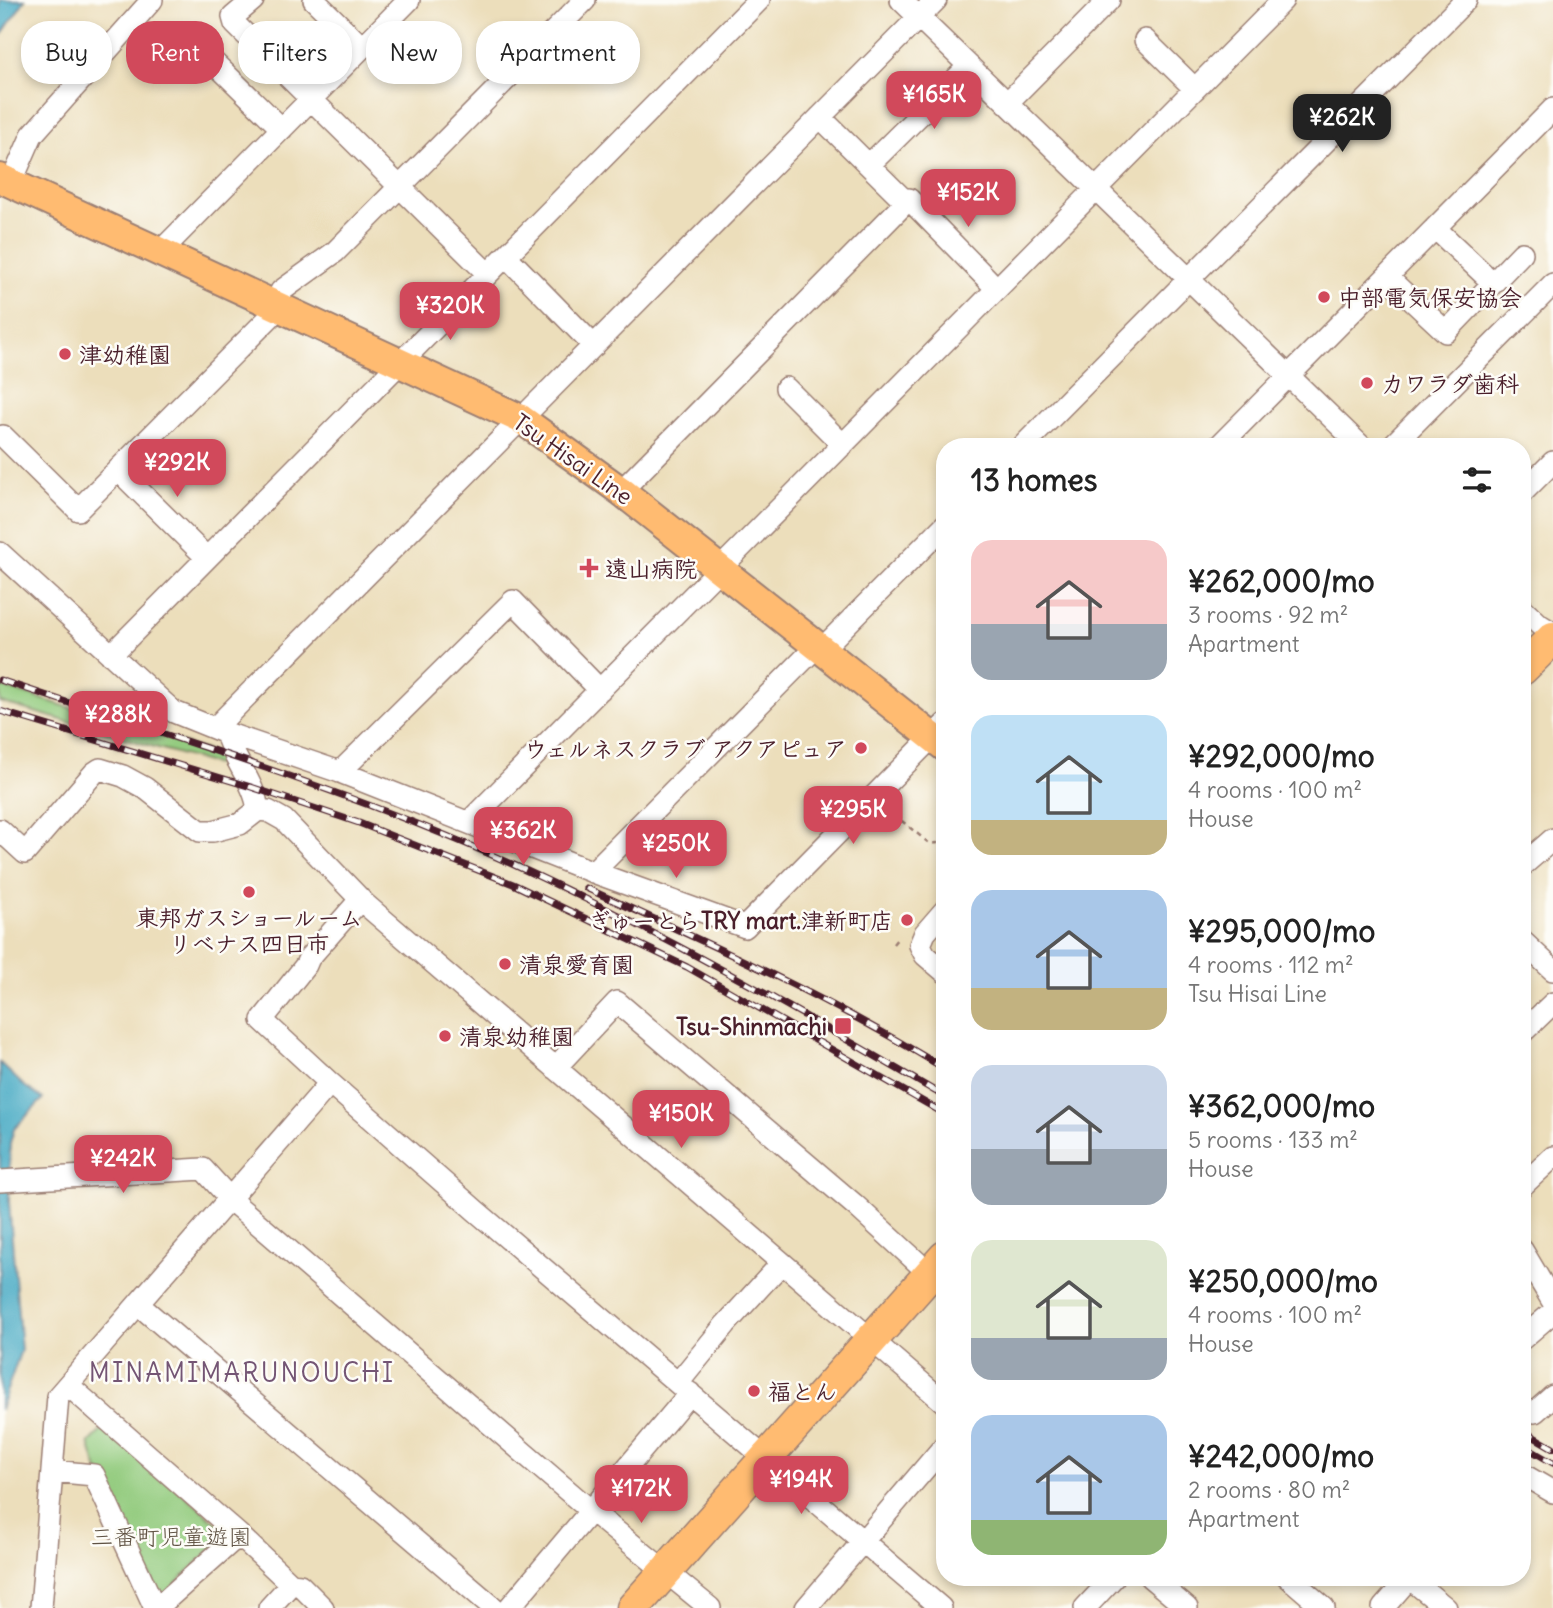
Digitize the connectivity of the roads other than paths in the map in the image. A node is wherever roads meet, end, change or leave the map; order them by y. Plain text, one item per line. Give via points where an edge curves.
1 (152, 0) edge
2 (253, 0) edge
3 (314, 0) edge
4 (409, 0) edge
5 (585, 0) edge
6 (759, 0) edge
7 (901, 0) edge
8 (936, 0) edge
9 (1109, 0) edge
10 (1283, 0) edge
11 (1466, 0) edge
12 (919, 17) junction
13 (1145, 40) dead end
14 (362, 47) junction
15 (969, 66) junction
16 (224, 72) edge
17 (1195, 89) junction
18 (311, 99) junction
19 (1007, 103) junction
20 (1553, 109) edge
21 (820, 117) junction
22 (282, 129) junction
23 (869, 165) junction
24 (5, 180) edge
25 (400, 187) junction
26 (1096, 190) junction
27 (906, 202) junction
28 (1435, 228) junction
29 (159, 253) junction
30 (1522, 253) dead end
31 (506, 256) junction
32 (488, 274) junction
33 (1387, 277) junction
34 (1189, 279) junction
35 (1492, 282) junction
36 (1553, 284) edge
37 (997, 289) junction
38 (274, 306) junction
39 (594, 346) junction
40 (401, 362) junction
41 (1288, 376) junction
42 (786, 388) dead end
43 (521, 419) junction
44 (3, 436) dead end
45 (1031, 438) edge
46 (1227, 438) edge
47 (1353, 438) edge
48 (1400, 438) edge
49 (843, 445) junction
50 (1553, 462) edge
51 (118, 470) junction
52 (1531, 484) edge
53 (621, 491) junction
54 (936, 534) edge
55 (0, 553) edge
56 (207, 558) junction
57 (719, 570) junction
58 (1531, 616) edge
59 (1553, 636) edge
60 (820, 647) junction
61 (111, 655) junction
62 (1531, 659) edge
63 (600, 690) junction
64 (220, 731) junction
65 (936, 733) edge
66 (936, 740) edge
67 (340, 772) junction
68 (258, 810) junction
69 (469, 822) junction
70 (0, 830) edge
71 (1553, 839) edge
72 (1531, 858) edge
73 (593, 872) junction
74 (360, 900) junction
75 (936, 920) edge
76 (1531, 949) edge
77 (936, 964) edge
78 (1553, 970) edge
79 (1553, 1003) edge
80 (1531, 1024) edge
81 (555, 1068) junction
82 (330, 1083) junction
83 (1553, 1157) edge
84 (1531, 1178) edge
85 (10, 1180) edge
86 (231, 1198) junction
87 (781, 1264) junction
88 (936, 1264) edge
89 (1531, 1265) edge
90 (936, 1268) edge
91 (1553, 1302) edge
92 (139, 1305) junction
93 (1553, 1312) edge
94 (1531, 1331) edge
95 (872, 1342) junction
96 (68, 1385) junction
97 (684, 1388) junction
98 (936, 1395) edge
99 (1553, 1396) edge
100 (1535, 1412) dead end
101 (936, 1456) edge
102 (766, 1459) junction
103 (52, 1471) junction
104 (1531, 1479) edge
105 (1553, 1492) edge
106 (590, 1510) junction
107 (239, 1535) junction
108 (863, 1542) junction
109 (665, 1572) junction
110 (291, 1584) junction
111 (1106, 1586) edge
112 (1161, 1586) edge
113 (1298, 1586) edge
114 (1401, 1586) edge
115 (1420, 1586) edge
116 (41, 1608) edge
117 (156, 1608) edge
118 (270, 1608) edge
119 (323, 1608) edge
120 (494, 1608) edge
121 (509, 1608) edge
122 (633, 1608) edge
123 (710, 1608) edge
124 (806, 1608) edge
125 (941, 1608) edge
126 (1085, 1608) edge
127 (1187, 1608) edge
128 (1324, 1608) edge
129 (1383, 1608) edge
130 (1446, 1608) edge

1 - 24 street via 32,135
2 - 18 street via 233,17 235,24
3 - 14 street
4 - 14 street
5 - 25 street
6 - 31 street
7 - 12 street
8 - 12 street
9 - 19 street
10 - 17 street
11 - 34 street
12 - 15 street
12 - 21 street
13 - 17 street
14 - 18 street
15 - 19 street
15 - 23 street
16 - 22 street
17 - 26 street
18 - 22 street
18 - 25 street
19 - 26 street
20 - 28 street
21 - 23 street
21 - 39 street
22 - 29 street
23 - 27 street
24 - 29 main road, Tsu Hisai Line
25 - 32 street
25 - 38 street via 335,252 281,291
26 - 34 street
26 - 37 street
27 - 37 street via 909,199
27 - 53 street
28 - 33 street
28 - 35 street
29 - 38 main road, Tsu Hisai Line
30 - 35 street
31 - 32 street
31 - 39 street
32 - 40 street
33 - 35 street via 1446,332
33 - 41 street
34 - 41 street
34 - 45 street
36 - 48 street
37 - 49 street
38 - 40 main road, Tsu Hisai Line
38 - 51 street via 270,317
39 - 43 street
40 - 43 main road, Tsu Hisai Line
40 - 56 street
41 - 46 street
41 - 47 street
42 - 49 street
43 - 53 main road, Tsu Hisai Line
43 - 64 street
44 - 51 street via 78,510
49 - 57 street
50 - 52 street
51 - 56 street
53 - 57 main road, Tsu Hisai Line
54 - 60 street
55 - 61 street
56 - 61 street
57 - 60 main road, Tsu Hisai Line
57 - 63 street
58 - 59 street
59 - 62 highway
60 - 65 main road, Tsu Hisai Line
60 - 73 street
61 - 64 street via 170,710
63 - 67 street via 513,601
63 - 69 street
64 - 67 street
64 - 68 street via 257,799
66 - 73 street via 872,796 745,927
67 - 69 street
68 - 70 street via 240,824 200,831 145,788 100,769 24,853
68 - 74 street via 284,820
69 - 73 street
71 - 72 street
74 - 81 street
74 - 82 street via 262,1020
75 - 77 street via 920,945
76 - 78 street
79 - 80 street
81 - 87 street
81 - 88 street via 617,1002 840,1191
82 - 86 street
82 - 97 street
83 - 84 street
85 - 86 street via 203,1169
86 - 92 street
86 - 106 street
87 - 95 street
87 - 97 street via 726,1324
89 - 91 street
90 - 95 highway
92 - 96 street
92 - 120 street
93 - 94 street
95 - 98 street
95 - 102 highway
96 - 103 street via 58,1396
96 - 107 street
97 - 102 street
97 - 106 street
99 - 100 street
101 - 108 street
102 - 108 street
102 - 109 highway
103 - 116 street
103 - 117 street via 94,1475
104 - 105 street
106 - 109 street
106 - 121 street
107 - 110 street
107 - 117 street
108 - 124 street
108 - 125 street
109 - 122 highway
109 - 123 street
110 - 118 street
110 - 119 street via 300,1586
111 - 126 street
112 - 127 street
113 - 128 street
114 - 129 street
115 - 130 street

